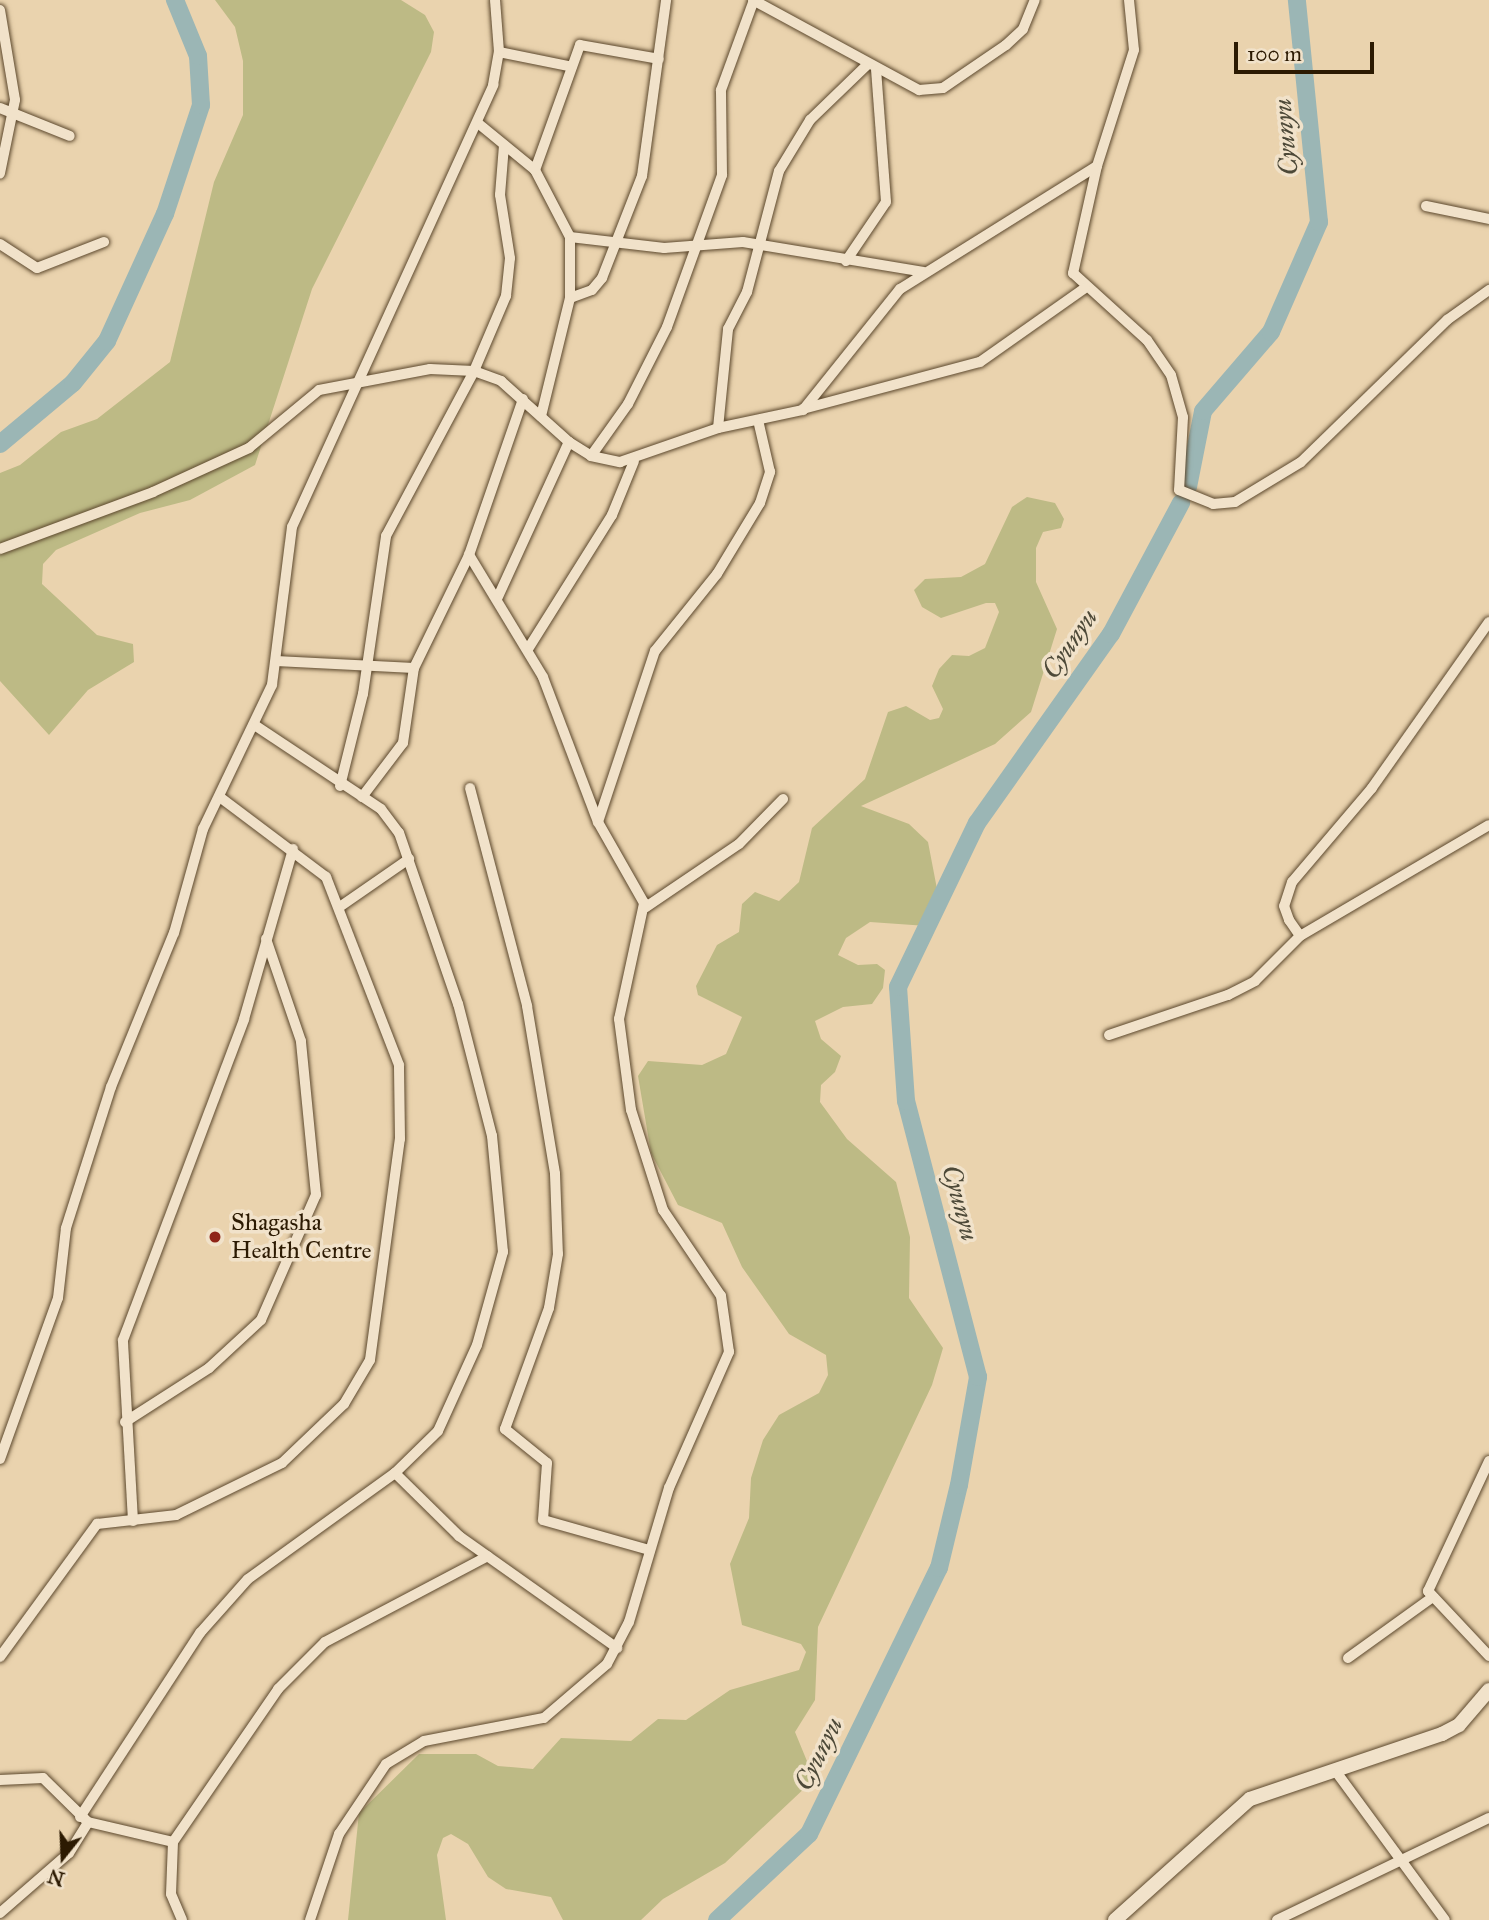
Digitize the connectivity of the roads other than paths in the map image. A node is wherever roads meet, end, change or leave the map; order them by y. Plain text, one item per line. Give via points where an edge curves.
1 (495, 0) edge
2 (666, 0) edge
3 (753, 0) edge
4 (1035, 0) edge
5 (1129, 0) edge
6 (0, 10) edge
7 (499, 52) junction
8 (659, 59) junction
9 (568, 66) junction
10 (871, 67) junction
11 (0, 108) edge
12 (14, 113) junction
13 (479, 124) junction
14 (70, 136) dead end
15 (504, 145) junction
16 (1097, 166) junction
17 (535, 170) junction
18 (0, 173) edge
19 (1426, 206) dead end
20 (1489, 219) edge
21 (570, 237) junction
22 (104, 242) dead end
23 (618, 243) junction
24 (755, 243) junction
25 (0, 244) edge
26 (692, 248) junction
27 (846, 261) junction
28 (924, 272) junction
29 (1086, 288) junction
30 (1489, 290) edge
31 (570, 299) junction
32 (474, 371) junction
33 (360, 384) junction
34 (523, 399) junction
35 (803, 410) junction
36 (541, 416) junction
37 (758, 420) junction
38 (718, 428) junction
39 (569, 442) junction
40 (591, 456) junction
41 (634, 461) junction
42 (0, 548) edge
43 (469, 555) junction
44 (497, 599) junction
45 (1489, 622) edge
46 (528, 649) junction
47 (276, 662) junction
48 (363, 667) junction
49 (414, 668) junction
50 (256, 726) junction
51 (340, 786) junction
52 (470, 788) dead end
53 (362, 797) junction
54 (221, 798) junction
55 (783, 799) dead end
56 (598, 822) junction
57 (1489, 825) edge
58 (293, 849) junction
59 (409, 859) junction
60 (341, 906) junction
61 (646, 907) junction
62 (1300, 936) junction
63 (266, 939) junction
64 (1109, 1035) dead end
65 (125, 1422) junction
66 (0, 1459) edge
67 (1489, 1461) edge
68 (395, 1473) junction
69 (133, 1521) junction
70 (649, 1550) junction
71 (488, 1556) junction
72 (1430, 1599) junction
73 (617, 1648) junction
74 (0, 1657) edge
75 (1489, 1657) edge
76 (1348, 1658) dead end
77 (1489, 1690) edge
78 (1337, 1773) junction
79 (0, 1780) edge
80 (1489, 1818) edge
81 (84, 1819) junction
82 (173, 1842) junction
83 (1401, 1862) junction
84 (0, 1913) edge
85 (182, 1920) edge
86 (310, 1920) edge
87 (1115, 1920) edge
88 (1277, 1920) edge
89 (1445, 1920) edge

1 - 7 street
2 - 8 street
3 - 10 street
3 - 26 street via 721,90 722,175
4 - 10 street via 1015,37 943,88 919,90
5 - 16 street via 1134,50
6 - 12 street
7 - 9 street
7 - 13 street
8 - 9 street via 586,43
8 - 23 street via 648,155
9 - 17 street
10 - 24 street via 792,144
10 - 27 street via 886,202
11 - 12 street
12 - 14 street
12 - 18 street
13 - 15 street
13 - 33 street
15 - 17 street
15 - 32 street via 500,195 510,276 502,312
16 - 28 street
16 - 29 street via 1073,258 1073,273
17 - 21 street
19 - 20 street
21 - 23 street
21 - 31 street
22 - 25 street via 37,268
23 - 26 street
23 - 31 street via 597,285
24 - 26 street
24 - 27 street
24 - 38 street via 747,292 728,329
26 - 40 street via 667,327 628,404
27 - 28 street
28 - 35 street via 900,289
29 - 30 street via 1147,340 1171,374 1183,417 1179,490 1226,504 1301,462 1447,320
29 - 35 street via 980,362
31 - 36 street
32 - 33 street via 430,369
32 - 34 street via 501,381
32 - 48 street via 393,516 378,562
33 - 42 street via 319,390 265,439 153,492
33 - 47 street via 292,527
34 - 36 street
34 - 43 street
35 - 37 street
36 - 39 street
37 - 38 street
37 - 56 street via 770,472 760,503 717,574 655,651
38 - 41 street
39 - 40 street
39 - 44 street
40 - 41 street
41 - 46 street via 612,515
43 - 44 street
43 - 49 street
44 - 46 street
45 - 62 street via 1389,766 1285,893 1286,913
46 - 56 street
47 - 48 street
47 - 50 street
48 - 49 street
48 - 51 street via 363,694
49 - 53 street via 402,743
50 - 51 street
50 - 54 street
51 - 53 street
52 - 70 street via 527,1006 555,1174 558,1254 550,1301 505,1429 547,1463 540,1513 545,1522
53 - 59 street via 391,819
54 - 58 street
54 - 66 street via 203,829 174,933 111,1087 66,1228 58,1298
55 - 61 street via 739,844 716,854 682,888
56 - 61 street
57 - 62 street
58 - 60 street via 326,877
58 - 63 street
59 - 60 street
59 - 68 street via 458,1004 492,1136 503,1252 448,1418
60 - 69 street via 399,1065 400,1139 365,1376 282,1462 214,1502
61 - 70 street via 619,1018 631,1110 663,1210 721,1296 729,1352 669,1488
62 - 64 street via 1255,981 1228,995
63 - 65 street via 244,1019 123,1340
63 - 65 street via 301,1041 316,1195 261,1320 209,1368
65 - 69 street
67 - 72 street via 1430,1582
68 - 71 street
68 - 81 street via 267,1562 222,1606 173,1671
69 - 74 street via 97,1524
70 - 73 street
71 - 73 street
71 - 82 street via 326,1642 278,1689
72 - 75 street
72 - 76 street
73 - 86 street via 580,1691 544,1718 424,1741 386,1764 340,1834
77 - 78 main road via 1460,1725
78 - 83 street
78 - 87 main road via 1250,1799
79 - 81 street via 43,1778
80 - 83 street
81 - 82 street
81 - 84 street via 69,1853
82 - 85 street via 171,1894
83 - 88 street
83 - 89 street

